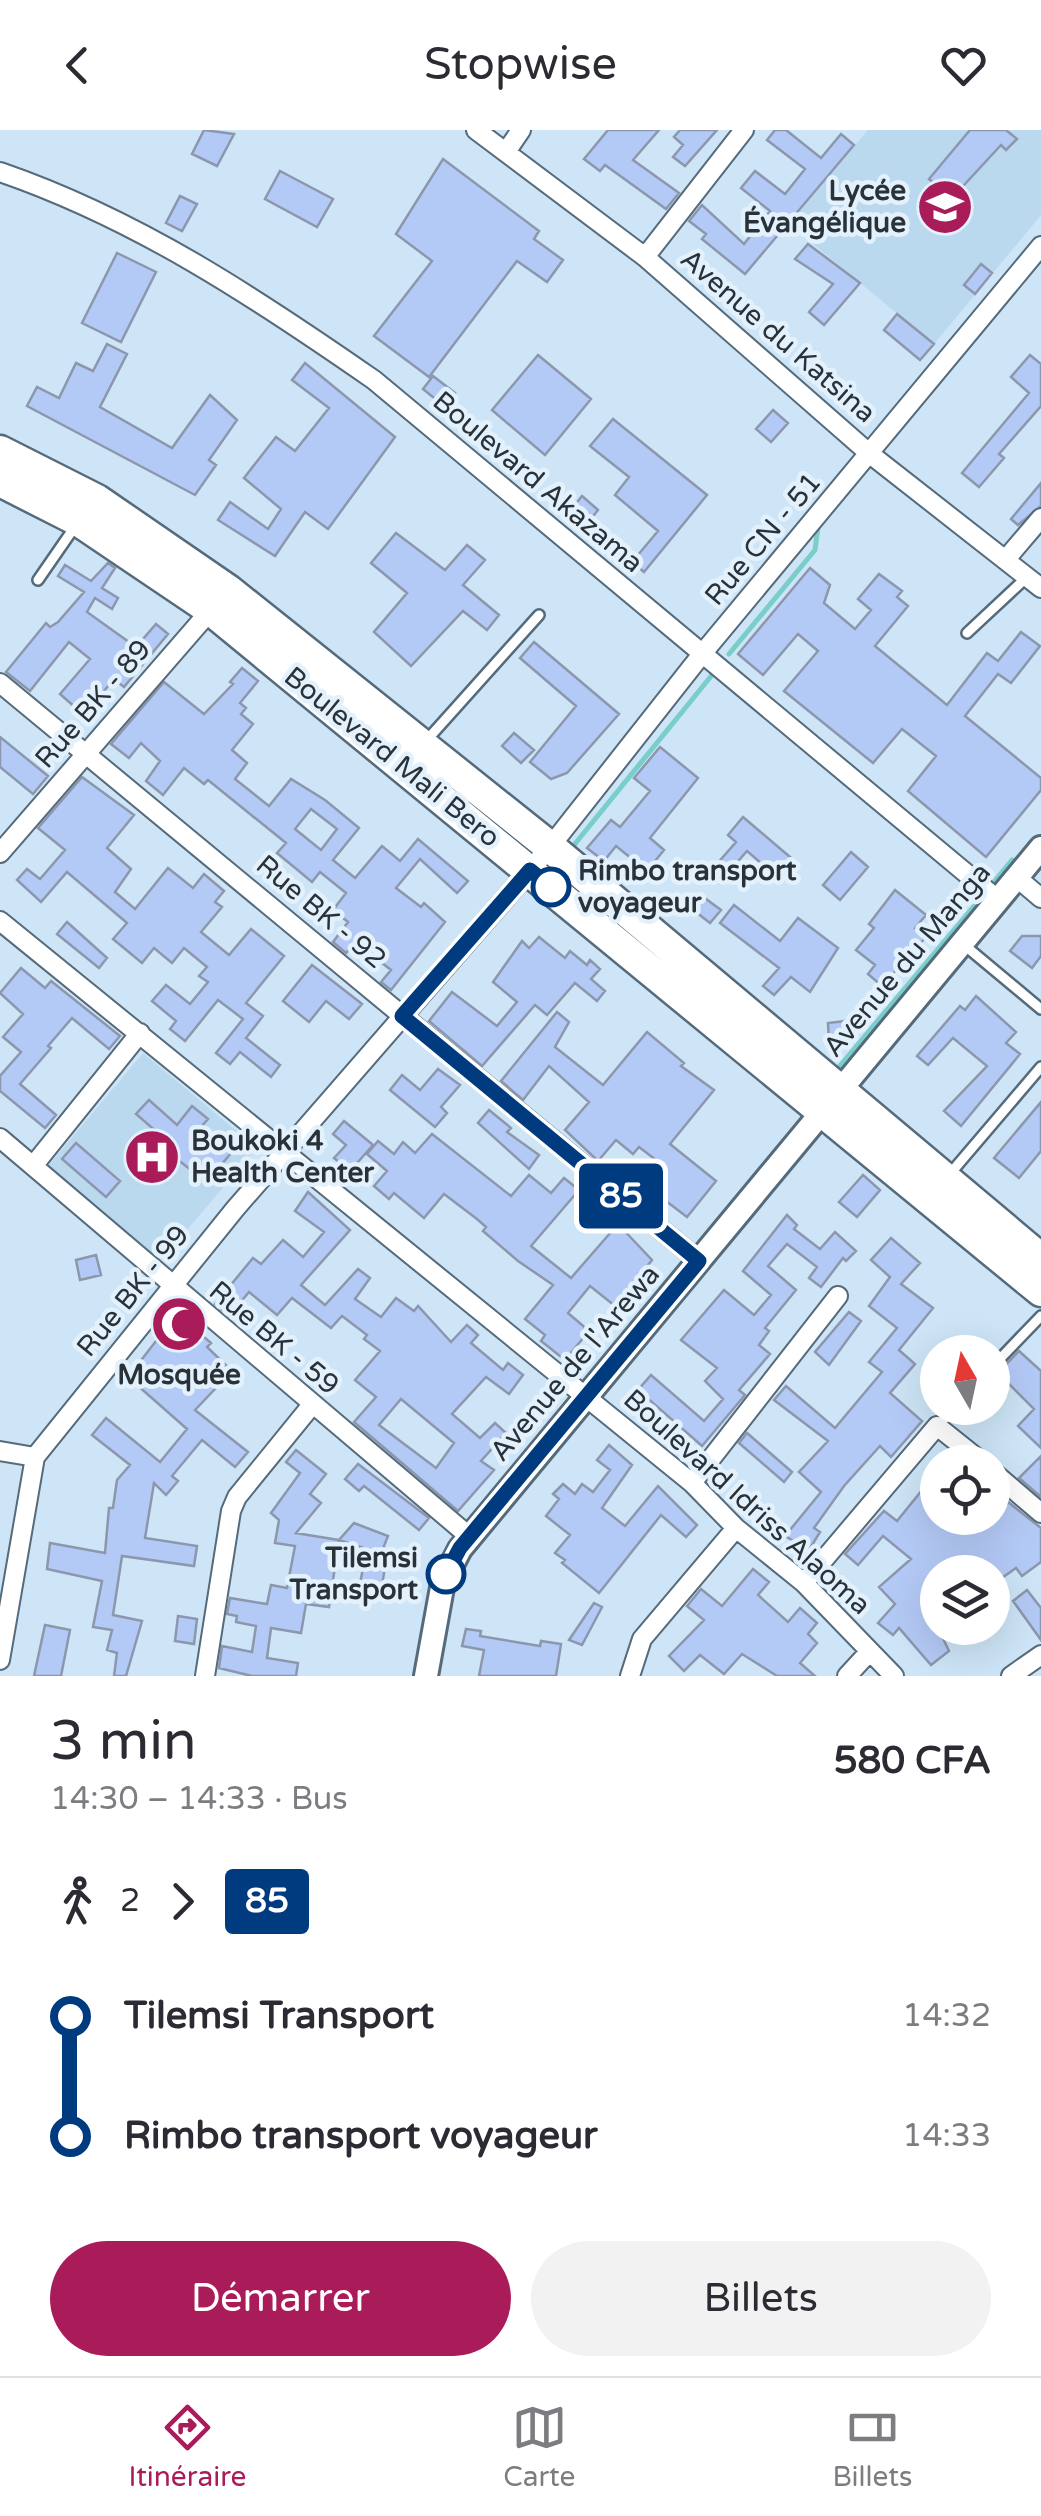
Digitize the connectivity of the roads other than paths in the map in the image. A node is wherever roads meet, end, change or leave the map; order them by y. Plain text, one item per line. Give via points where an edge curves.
1 (476, 130) edge
2 (521, 130) edge
3 (736, 133) edge
4 (506, 152) junction
5 (0, 172) edge
6 (1041, 246) edge
7 (646, 256) junction
8 (0, 450) edge
9 (870, 454) junction
10 (0, 480) edge
11 (88, 510) junction
12 (1041, 518) edge
13 (1006, 560) junction
14 (38, 580) dead end
15 (1034, 582) edge
16 (220, 600) junction
17 (540, 616) dead end
18 (967, 633) dead end
19 (702, 654) junction
20 (0, 683) edge
21 (86, 754) junction
22 (414, 755) junction
23 (1041, 848) edge
24 (0, 853) edge
25 (540, 859) junction
26 (1016, 876) junction
27 (1041, 898) edge
28 (998, 899) junction
29 (0, 921) edge
30 (961, 943) junction
31 (1041, 1009) edge
32 (402, 1016) junction
33 (140, 1034) junction
34 (1041, 1068) edge
35 (828, 1101) junction
36 (0, 1138) edge
37 (286, 1150) junction
38 (33, 1166) junction
39 (944, 1181) junction
40 (1041, 1259) edge
41 (699, 1261) junction
42 (171, 1286) junction
43 (1041, 1291) edge
44 (838, 1296) dead end
45 (1041, 1316) edge
46 (1010, 1348) edge
47 (586, 1394) junction
48 (311, 1406) junction
49 (937, 1426) joint
50 (961, 1445) edge
51 (0, 1451) edge
52 (35, 1457) junction
53 (692, 1483) junction
54 (1010, 1486) edge
55 (1041, 1513) edge
56 (736, 1528) junction
57 (470, 1537) junction
58 (804, 1583) junction
59 (5, 1605) edge
60 (870, 1651) junction
61 (1041, 1655) edge
62 (0, 1660) edge
63 (205, 1676) edge
64 (426, 1676) edge
65 (630, 1676) edge
66 (847, 1676) edge
67 (894, 1676) edge
68 (1011, 1676) edge

1 - 4 street, Avenue du Katsina
2 - 4 street
3 - 7 street
4 - 7 street, Avenue du Katsina
5 - 19 street, Boulevard Akazama via 169,247 374,380
6 - 9 street, Rue CN - 51
7 - 9 street, Avenue du Katsina
8 - 11 main road, Boulevard Mali Bero
9 - 13 street, Avenue du Katsina
9 - 19 street, Rue CN - 51
10 - 11 main road, Boulevard Mali Bero
11 - 14 lane
11 - 16 main road, Boulevard Mali Bero
12 - 13 street
13 - 15 street, Avenue du Katsina
15 - 18 lane
16 - 21 street, Rue BK - 89
16 - 22 main road, Boulevard Mali Bero
17 - 22 lane
19 - 25 street, Rue CN - 51
19 - 28 street, Boulevard Akazama
20 - 21 street, Rue BK - 92
21 - 24 street, Rue BK - 89
21 - 32 street, Rue BK - 92
22 - 25 main road, Boulevard Mali Bero
23 - 26 street, Avenue du Manga
25 - 32 street, Rue BK - 99
25 - 35 main road, Boulevard Mali Bero
26 - 27 street
26 - 28 street, Avenue du Manga
28 - 30 street, Avenue du Manga
29 - 33 street, Boulevard Idriss Alaoma
30 - 31 lane
30 - 35 street, Avenue du Manga
32 - 37 street, Rue BK - 99
32 - 41 street, Rue BK - 92
33 - 37 street, Boulevard Idriss Alaoma
33 - 38 street
34 - 39 lane
35 - 39 main road, Boulevard Mali Bero
35 - 41 street, Avenue de l'Arewa
35 - 43 main road, Boulevard Mali Bero
36 - 38 street, Rue BK - 59
37 - 42 street, Rue BK - 99
37 - 47 street, Boulevard Idriss Alaoma
38 - 42 street, Rue BK - 59
39 - 40 main road, Boulevard Mali Bero
41 - 47 street, Avenue de l'Arewa
42 - 48 street, Rue BK - 59
42 - 52 street, Rue BK - 99
44 - 53 street
45 - 46 lane
47 - 53 street, Boulevard Idriss Alaoma
47 - 57 street, Avenue de l'Arewa
48 - 57 street, Rue BK - 59
48 - 63 street via 231,1512
49 - 50 street
49 - 58 street
51 - 52 street
52 - 59 street, Rue BK - 99
53 - 56 street, Boulevard Idriss Alaoma
54 - 55 street
56 - 58 street, Boulevard Idriss Alaoma
56 - 65 street via 642,1639
57 - 64 street, Avenue de l'Arewa via 442,1582
58 - 60 street, Boulevard Idriss Alaoma
59 - 62 street, Rue BK - 99
60 - 66 street
60 - 67 street, Boulevard Idriss Alaoma
61 - 68 street

